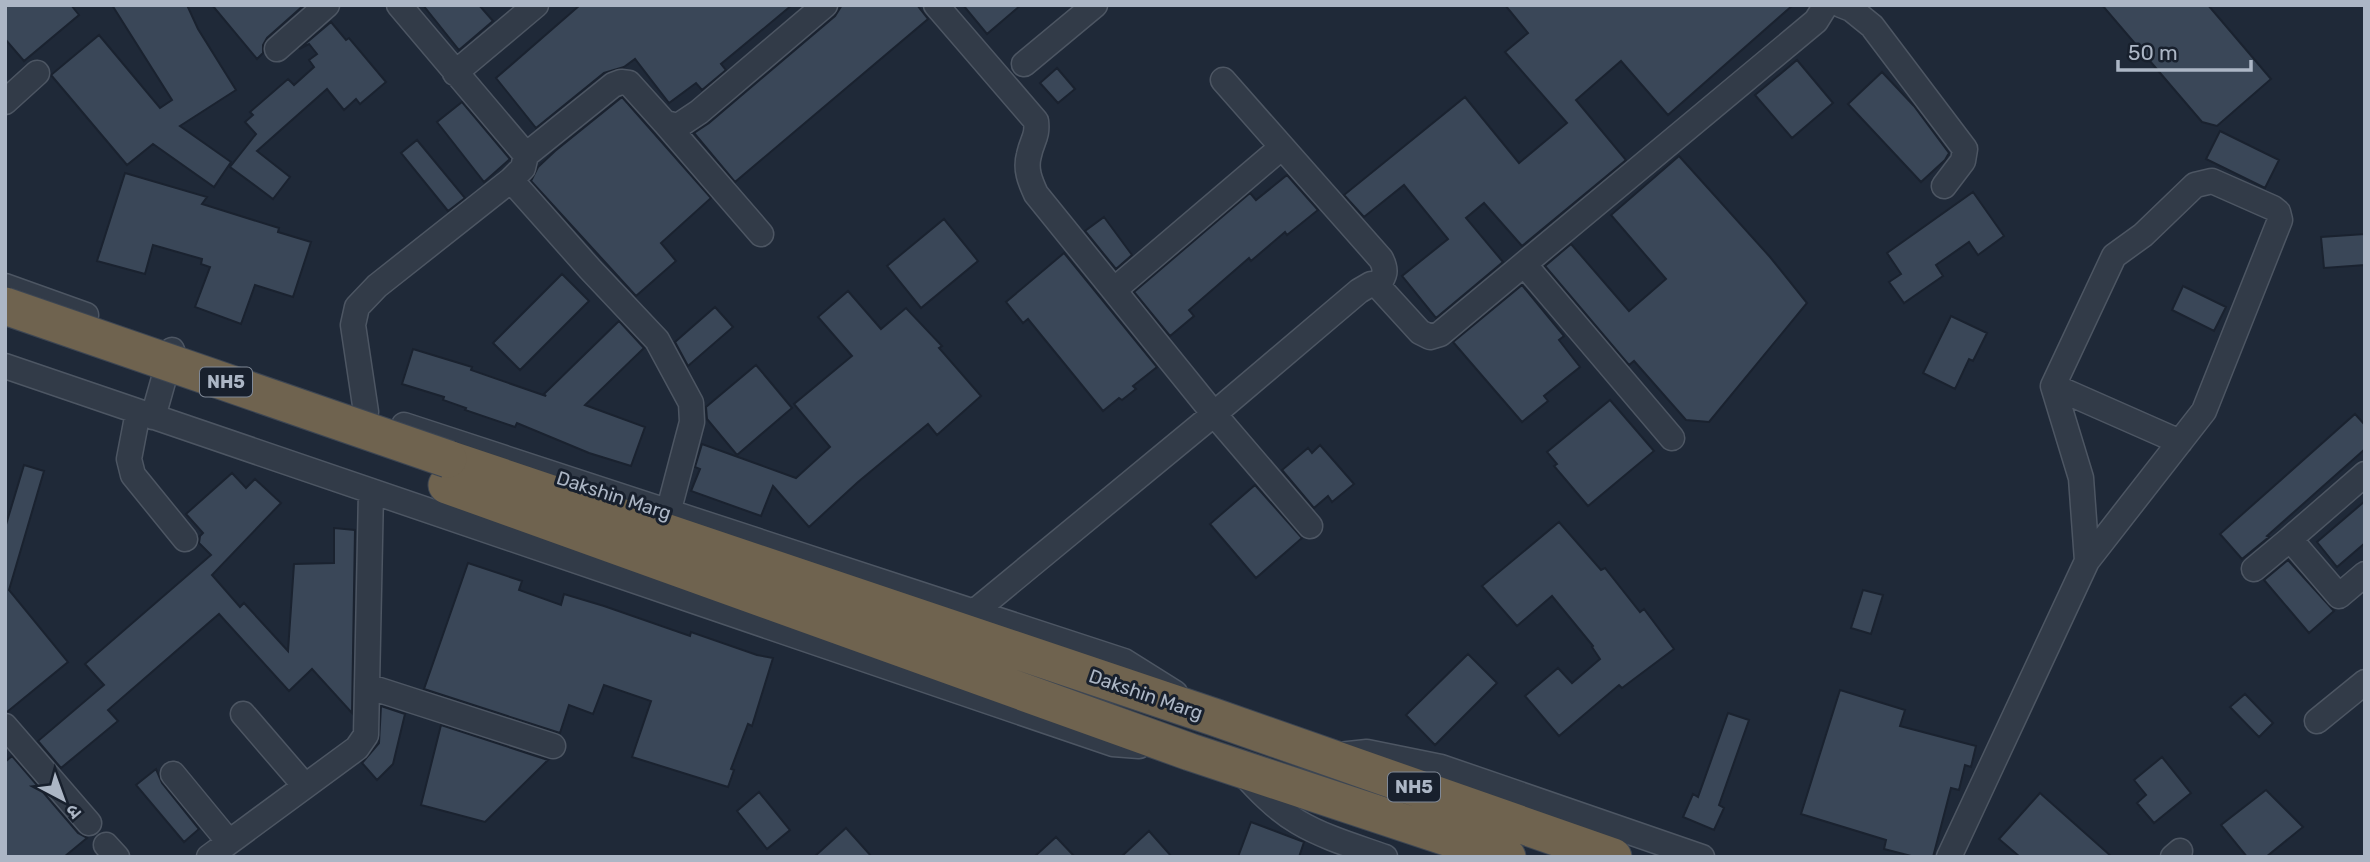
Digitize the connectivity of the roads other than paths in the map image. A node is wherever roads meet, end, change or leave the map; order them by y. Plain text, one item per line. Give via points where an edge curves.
1 (327, 5) edge
2 (399, 5) edge
3 (536, 5) edge
4 (825, 5) edge
5 (936, 5) edge
6 (1095, 5) edge
7 (1826, 5) edge
8 (1842, 5) edge
9 (277, 49) dead end
10 (1024, 64) dead end
11 (37, 73) dead end
12 (455, 73) junction
13 (1223, 79) dead end
14 (5, 102) edge
15 (665, 123) junction
16 (1282, 147) junction
17 (526, 155) junction
18 (511, 180) junction
19 (1944, 186) dead end
20 (761, 234) dead end
21 (1524, 264) junction
22 (5, 286) edge
23 (1378, 286) junction
24 (1114, 290) junction
25 (5, 306) edge
26 (5, 330) edge
27 (173, 345) junction
28 (5, 366) edge
29 (2053, 386) junction
30 (366, 412) junction
31 (146, 414) junction
32 (1214, 414) junction
33 (1672, 438) dead end
34 (2180, 442) junction
35 (445, 471) junction
36 (2365, 474) edge
37 (371, 491) junction
38 (668, 513) junction
39 (1310, 526) dead end
40 (186, 539) dead end
41 (2290, 539) junction
42 (2087, 561) junction
43 (2254, 569) dead end
44 (2365, 574) edge
45 (974, 612) junction
46 (2365, 682) edge
47 (367, 686) junction
48 (243, 714) dead end
49 (1214, 717) junction
50 (2317, 721) dead end
51 (5, 726) edge
52 (554, 746) dead end
53 (1190, 752) junction
54 (1324, 756) junction
55 (1237, 767) junction
56 (173, 774) dead end
57 (306, 786) junction
58 (1384, 816) junction
59 (89, 823) dead end
60 (229, 842) junction
61 (1453, 848) edge
62 (1377, 855) edge
63 (209, 857) edge
64 (1507, 857) edge
65 (1614, 857) edge
66 (1702, 857) edge
67 (1949, 857) edge

1 - 9 street
2 - 12 street
3 - 12 street
4 - 15 street via 688,121 678,126
5 - 24 street via 1036,121 1038,133 1029,155 1028,175 1036,194
6 - 10 street
7 - 21 street via 1816,21
8 - 19 street via 1871,26 1965,149 1963,160
11 - 14 street
12 - 17 street
13 - 16 street
15 - 17 street via 629,83 621,82
15 - 20 street
16 - 23 street via 1381,259 1386,268
16 - 24 street
17 - 18 street via 523,168
18 - 30 street via 357,307 354,324
18 - 38 street via 657,340 691,403 692,422
21 - 23 street via 1440,334 1430,337
21 - 33 street
22 - 27 street, Dakshin Marg / NH5
23 - 32 street via 1371,284 1360,291
24 - 32 street
25 - 35 highway, Dakshin Marg / NH5, bridge
26 - 35 highway, Dakshin Marg / NH5
27 - 30 street, Dakshin Marg / NH5
27 - 31 street
28 - 31 street, Dakshin Marg / NH5
29 - 34 street
29 - 34 street via 2114,256 2195,185 2212,181 2273,208 2280,220 2204,411
29 - 42 street via 2081,478
30 - 38 street, Dakshin Marg / NH5
31 - 37 street, Dakshin Marg / NH5
31 - 40 street via 129,459 133,475
32 - 39 street
32 - 45 street
34 - 42 street
35 - 49 highway, Dakshin Marg
35 - 53 highway, Dakshin Marg
36 - 41 street
37 - 47 street
37 - 53 street, Dakshin Marg / NH5 via 1113,744
38 - 45 street, Dakshin Marg / NH5
41 - 43 street
41 - 44 street via 2339,596
42 - 67 street
45 - 49 street, Dakshin Marg / NH5 via 1124,661
46 - 50 street
47 - 52 street
47 - 57 street via 366,735 357,748
48 - 57 street
49 - 54 highway, Dakshin Marg / NH5
51 - 59 street
53 - 55 highway, Dakshin Marg / NH5
54 - 65 highway, Dakshin Marg / NH5
54 - 66 street via 1367,752 1441,766
55 - 58 highway, Dakshin Marg / NH5
55 - 62 street via 1299,823
56 - 60 street
57 - 60 street
58 - 61 highway, Dakshin Marg / NH5
58 - 62 street
60 - 63 street
61 - 64 highway, Dakshin Marg / NH5

